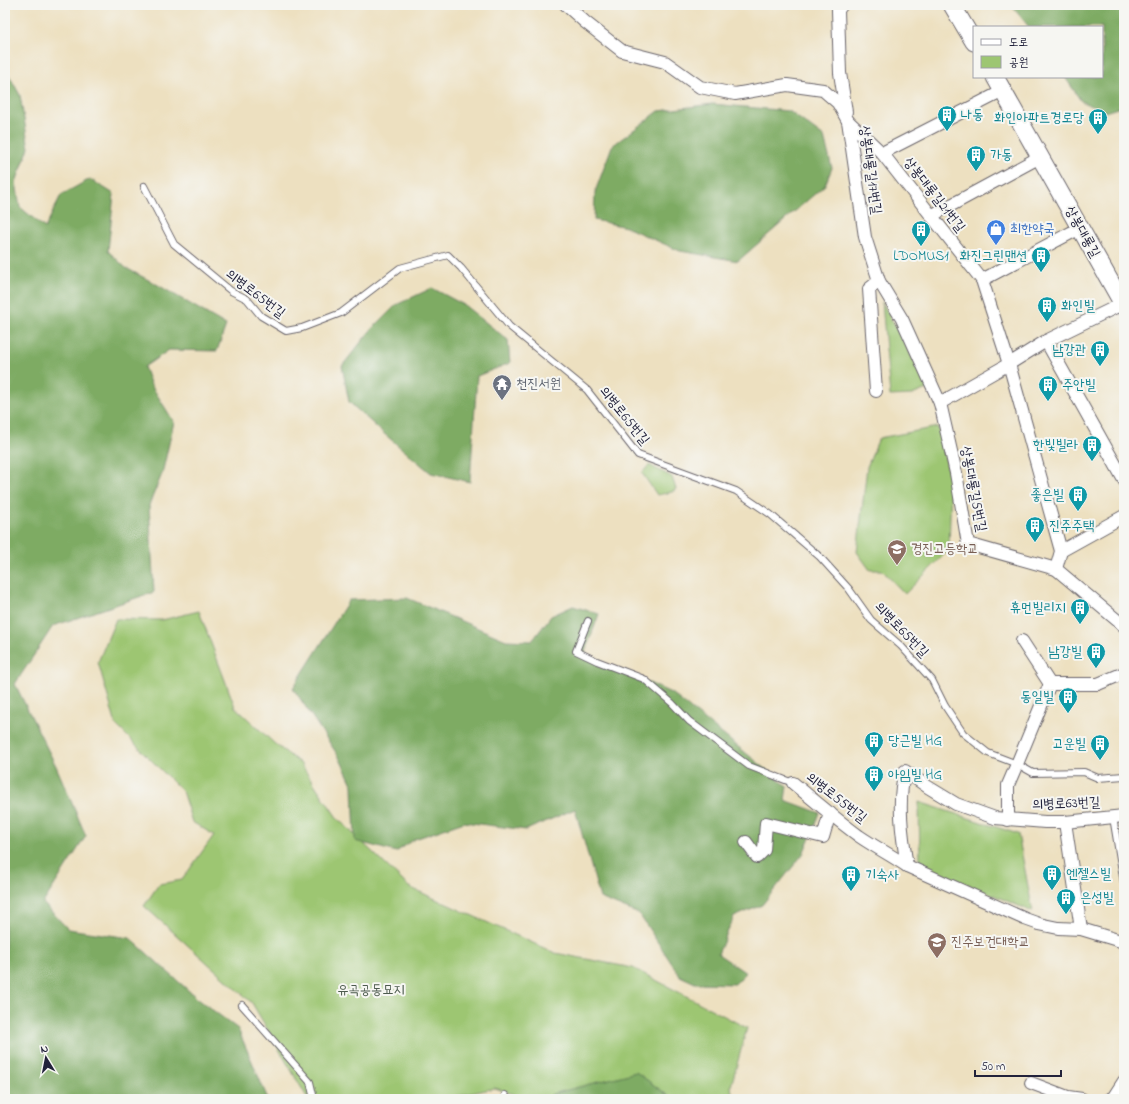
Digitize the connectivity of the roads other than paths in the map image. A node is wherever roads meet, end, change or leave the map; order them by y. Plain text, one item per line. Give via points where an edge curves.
1 (566, 5) edge
2 (842, 5) edge
3 (952, 5) edge
4 (973, 40) edge
5 (999, 84) edge
6 (848, 121) junction
7 (882, 153) junction
8 (1040, 157) junction
9 (144, 186) dead end
10 (931, 216) junction
11 (1080, 228) junction
12 (982, 280) junction
13 (879, 281) junction
14 (1123, 305) edge
15 (1046, 341) junction
16 (1009, 364) junction
17 (876, 391) dead end
18 (940, 403) junction
19 (1124, 480) edge
20 (1124, 516) edge
21 (1061, 551) junction
22 (1056, 569) junction
23 (588, 621) dead end
24 (1124, 626) edge
25 (1022, 641) dead end
26 (1124, 673) edge
27 (1050, 684) junction
28 (1017, 764) junction
29 (1124, 776) edge
30 (793, 783) joint
31 (830, 813) junction
32 (1119, 817) edge
33 (1008, 820) junction
34 (1065, 822) junction
35 (746, 842) dead end
36 (906, 866) junction
37 (1124, 883) edge
38 (1082, 929) junction
39 (1124, 942) edge
40 (242, 1005) dead end
41 (1124, 1081) edge
42 (1031, 1083) dead end
43 (314, 1099) edge
44 (503, 1099) edge
45 (508, 1099) edge
46 (1082, 1099) edge
47 (1109, 1099) edge

1 - 6 street, 상봉대룡길17번길 via 622,51 665,62 700,87 735,94 787,85 823,90 838,103
2 - 6 street via 838,10 838,42
3 - 4 street
5 - 7 street
5 - 8 street, 상봉대룡길
6 - 7 street, 상봉대룡길21번길
6 - 13 street, 상봉대룡길17번길 via 865,237
7 - 10 street, 상봉대룡길21번길
8 - 10 street
8 - 11 street, 상봉대룡길
9 - 28 lane, 의병로65번길 via 174,244 231,291 247,298 261,316 286,331 302,328 341,313 400,268 448,255 509,326 587,390 638,455 736,491 770,514 820,557 849,589 871,620 901,646 932,680 963,733 988,753
10 - 12 street, 상봉대룡길21번길
11 - 12 street
11 - 14 street, 상봉대룡길
12 - 16 street
13 - 17 street via 869,289
13 - 18 street, 상봉대룡길17번길 via 902,319
14 - 15 street
15 - 16 street
15 - 19 street
16 - 18 street
16 - 21 street
18 - 22 street, 상봉대룡길5번길 via 956,473 968,544
20 - 21 street
21 - 22 street
22 - 24 street
23 - 30 lane, 의병로55번길 via 576,651 644,679 689,722 749,766
25 - 27 street
26 - 27 street via 1098,684
27 - 28 street
28 - 29 lane, 의병로65번길 via 1033,773 1084,772 1098,778
28 - 33 street via 1008,785
30 - 31 street, 의병로55번길
31 - 35 street via 823,837 766,823 764,850 757,857
31 - 36 street, 의병로55번길 via 859,836
32 - 34 street, 의병로63번길
32 - 37 lane
33 - 34 street, 의병로63번길
33 - 36 street, 의병로63번길 via 956,804 904,771 901,823
34 - 38 street
36 - 38 street, 의병로55번길 via 1025,919 1058,928
38 - 39 street, 의병로55번길
40 - 43 lane via 310,1082
41 - 47 street via 1113,1098
42 - 46 street via 1068,1097
44 - 45 lane via 505,1094

